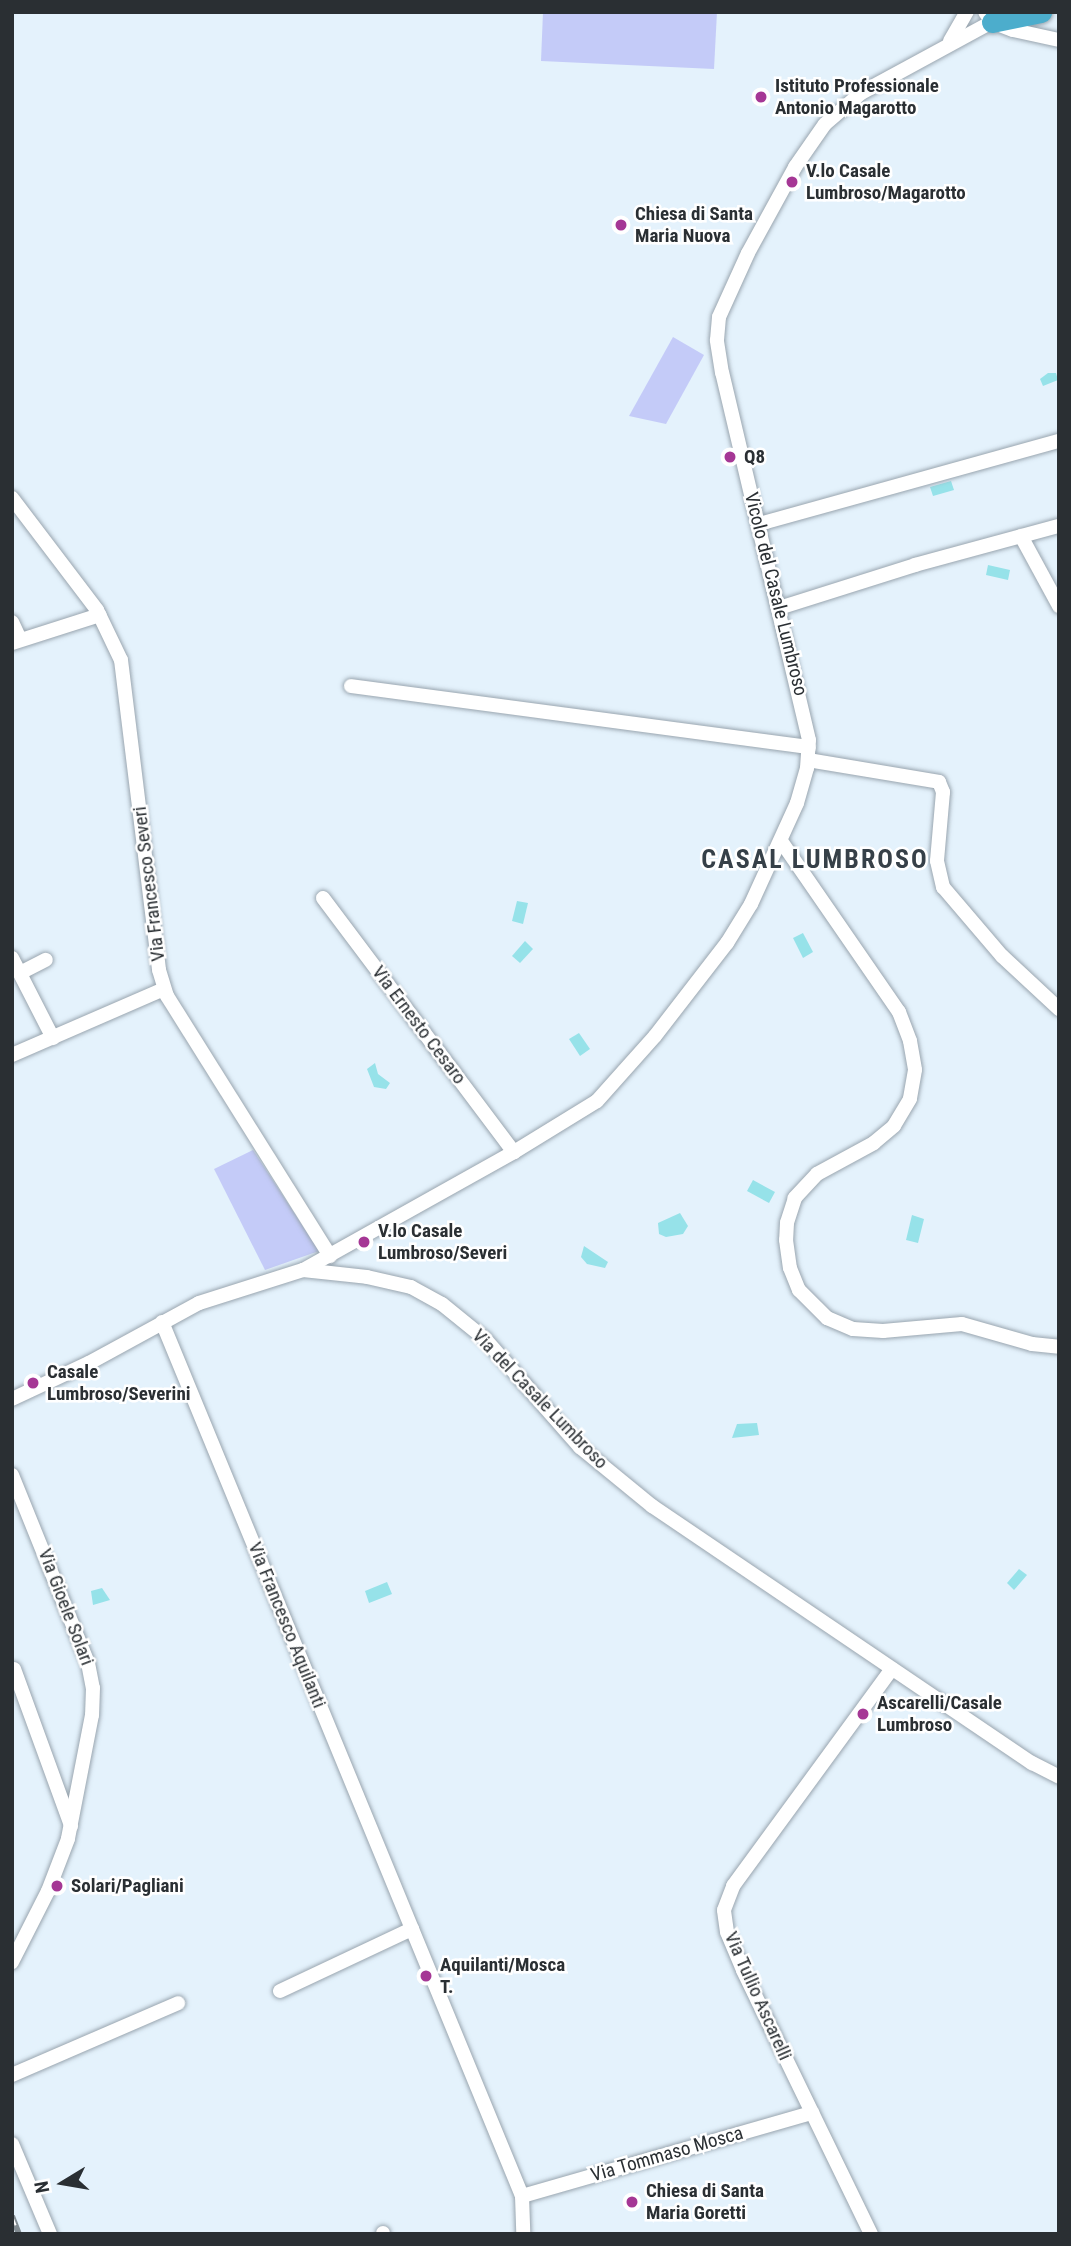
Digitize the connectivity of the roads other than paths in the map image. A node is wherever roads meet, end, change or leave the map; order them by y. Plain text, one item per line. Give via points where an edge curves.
1 (967, 12) edge
2 (1033, 13) edge
3 (991, 15) edge
4 (1059, 40) edge
5 (948, 45) junction
6 (1059, 441) edge
7 (12, 499) edge
8 (759, 524) junction
9 (1059, 526) edge
10 (1021, 536) junction
11 (1059, 606) edge
12 (779, 608) junction
13 (100, 615) junction
14 (12, 622) edge
15 (16, 641) edge
16 (351, 686) dead end
17 (809, 753) junction
18 (781, 841) junction
19 (324, 898) dead end
20 (12, 958) edge
21 (46, 960) dead end
22 (19, 983) edge
23 (164, 989) junction
24 (1059, 1009) edge
25 (53, 1038) junction
26 (12, 1055) edge
27 (514, 1152) junction
28 (330, 1256) junction
29 (303, 1270) junction
30 (162, 1322) junction
31 (1059, 1347) edge
32 (12, 1399) edge
33 (12, 1475) edge
34 (14, 1669) edge
35 (892, 1669) junction
36 (1059, 1777) edge
37 (71, 1827) junction
38 (412, 1929) junction
39 (12, 1962) edge
40 (280, 1991) dead end
41 (178, 2003) dead end
42 (12, 2075) edge
43 (812, 2113) junction
44 (12, 2144) edge
45 (522, 2196) junction
46 (50, 2234) edge
47 (523, 2234) edge
48 (871, 2234) edge

1 - 5 street
2 - 3 highway
3 - 4 street via 1013,30
3 - 5 street, Vicolo del Casale Lumbroso
5 - 8 street, Vicolo del Casale Lumbroso via 861,93 821,129 795,167 723,305 717,326 719,358
6 - 8 street
7 - 13 street, Via Francesco Severi
8 - 12 street, Vicolo del Casale Lumbroso
9 - 10 street
10 - 11 street
10 - 12 street
12 - 17 street, Vicolo del Casale Lumbroso via 807,726
13 - 15 street
13 - 23 street, Via Francesco Severi via 117,647 125,678
14 - 15 street
16 - 17 street
17 - 18 street, Vicolo del Casale Lumbroso via 803,784
17 - 24 street via 939,782 943,792 937,866 943,887 1002,956
18 - 27 street, Vicolo del Casale Lumbroso via 727,943 635,1060 589,1107
18 - 31 street via 899,1012 915,1070 908,1105 894,1126 874,1143 817,1174 797,1194 788,1215 786,1240 799,1290 827,1318 853,1329 967,1325
19 - 27 street, Via Ernesto Cesaro
20 - 22 street
21 - 22 street
22 - 25 street
23 - 25 street
23 - 28 street, Via Francesco Severi via 177,1017
25 - 26 street
27 - 28 street, Vicolo del Casale Lumbroso
28 - 29 street, Vicolo del Casale Lumbroso
29 - 30 street, Via del Casale Lumbroso via 210,1299
29 - 35 street, Via del Casale Lumbroso via 400,1283 439,1301 498,1351 600,1465 677,1524
30 - 32 street, Via del Casale Lumbroso
30 - 38 street, Via Francesco Aquilanti
33 - 37 street, Via Gioele Solari via 92,1678 92,1710
34 - 37 street
35 - 36 street, Via del Casale Lumbroso
35 - 43 street, Via Tullio Ascarelli via 724,1906 727,1932
37 - 39 street, Via Gioele Solari via 54,1878
38 - 40 street
38 - 45 street, Via Francesco Aquilanti
41 - 42 street
43 - 45 street, Via Tommaso Mosca
43 - 48 street, Via Tullio Ascarelli
44 - 46 street
45 - 47 street, Via Francesco Aquilanti

